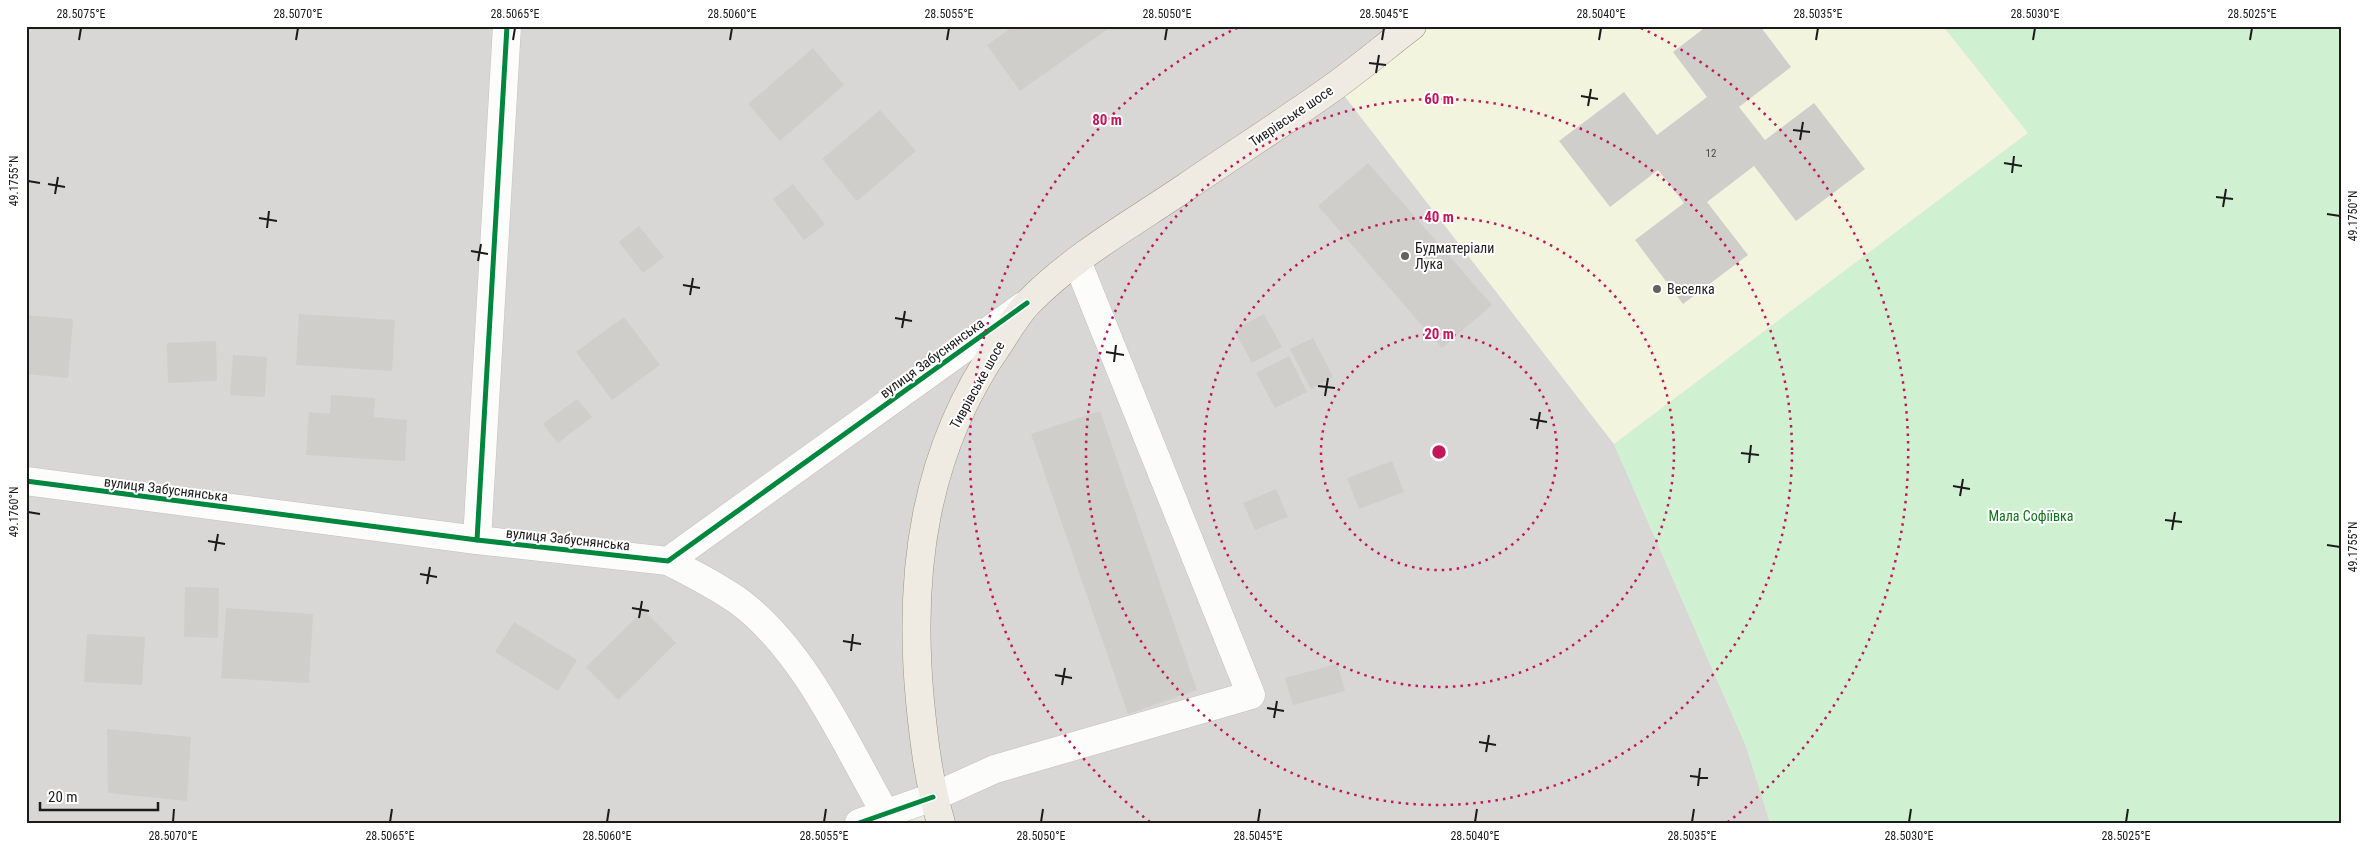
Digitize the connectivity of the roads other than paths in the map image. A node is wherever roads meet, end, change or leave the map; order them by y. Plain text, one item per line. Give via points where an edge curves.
1 (507, 26) edge
2 (1406, 28) edge
3 (1076, 261) junction
4 (1027, 303) junction
5 (26, 481) edge
6 (477, 540) junction
7 (668, 561) junction
8 (933, 797) junction
9 (885, 813) junction
10 (859, 823) edge
11 (940, 823) edge

1 - 6 street
2 - 3 main road, Тиврівське шосе via 1336,85
3 - 4 main road, Тиврівське шосе
3 - 8 street via 1251,695 995,769
4 - 7 street, вулиця Забуснянська
4 - 8 main road, Тиврівське шосе via 989,358 962,406 946,442 925,514 917,587 917,672
5 - 6 street, вулиця Забуснянська
6 - 7 street, вулиця Забуснянська
7 - 9 street via 742,604 780,640 807,675
8 - 9 street
8 - 11 main road, Тиврівське шосе
9 - 10 street

